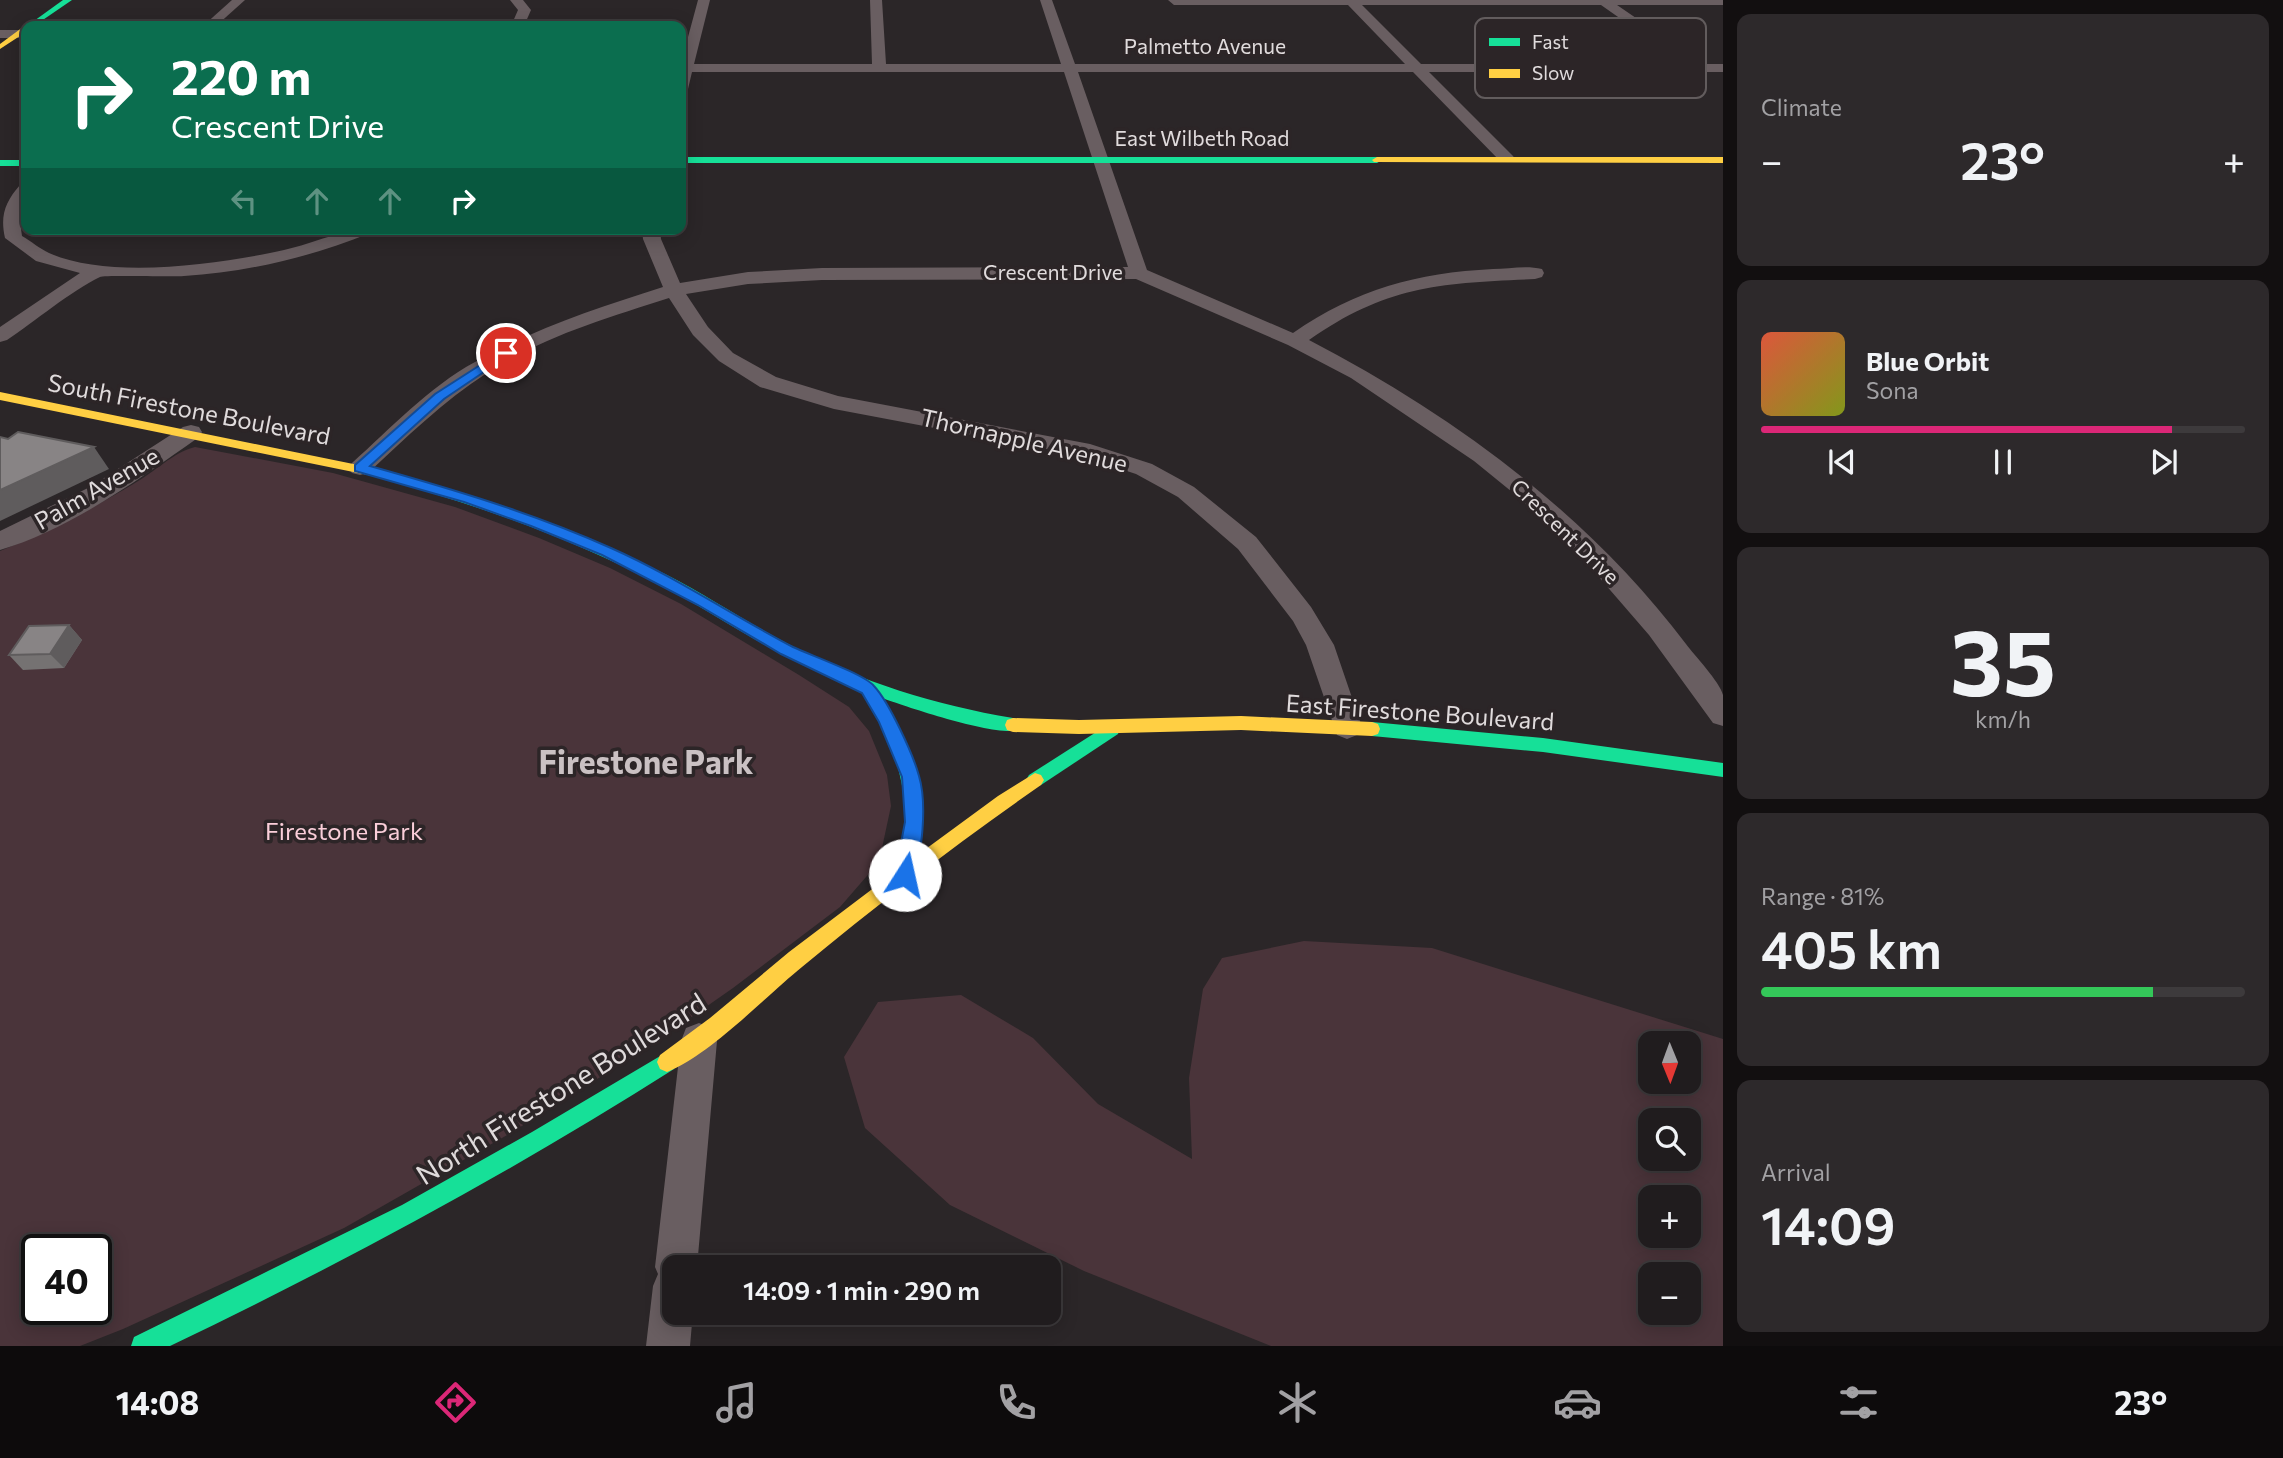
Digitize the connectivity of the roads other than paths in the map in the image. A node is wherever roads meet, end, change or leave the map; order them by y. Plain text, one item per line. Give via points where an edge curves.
1 (68, 0) edge
2 (239, 0) edge
3 (516, 0) edge
4 (704, 0) edge
5 (876, 0) edge
6 (1046, 0) edge
7 (1350, 0) edge
8 (1602, 0) edge
9 (1174, 1) edge
10 (1723, 1) edge
11 (1628, 18) edge
12 (39, 21) edge
13 (215, 21) edge
14 (520, 21) edge
15 (21, 31) edge
16 (686, 33) edge
17 (696, 33) junction
18 (0, 34) edge
19 (21, 34) edge
20 (0, 47) edge
21 (687, 68) junction
22 (879, 68) junction
23 (1070, 68) junction
24 (1417, 68) junction
25 (1475, 68) edge
26 (686, 72) edge
27 (1706, 72) edge
28 (1722, 83) edge
29 (1507, 159) junction
30 (686, 160) edge
31 (1101, 160) junction
32 (1723, 160) edge
33 (0, 163) edge
34 (21, 163) edge
35 (21, 195) edge
36 (348, 235) edge
37 (653, 235) edge
38 (96, 271) junction
39 (1139, 273) junction
40 (1535, 273) dead end
41 (673, 290) junction
42 (0, 336) edge
43 (1295, 341) junction
44 (0, 396) edge
45 (191, 432) junction
46 (360, 468) junction
47 (0, 541) edge
48 (868, 688) junction
49 (1723, 715) edge
50 (1348, 727) junction
51 (1112, 729) junction
52 (1723, 770) edge
53 (905, 875) junction
54 (699, 1041) junction
55 (677, 1255) edge
56 (670, 1325) edge
57 (143, 1346) edge
58 (668, 1346) edge

1 - 12 street
2 - 13 street
3 - 14 street via 526,10
4 - 17 street
5 - 22 street
6 - 23 street
7 - 8 street
7 - 9 street
7 - 24 street
8 - 10 street
8 - 11 street
15 - 18 street
16 - 17 street
17 - 21 street
19 - 20 street
21 - 22 street, Palmetto Avenue
21 - 26 street
22 - 23 street, Palmetto Avenue
23 - 24 street, Palmetto Avenue
23 - 31 street
24 - 25 street, Palmetto Avenue
24 - 29 street
27 - 28 street
29 - 31 street, East Wilbeth Road
29 - 32 street, East Wilbeth Road
30 - 31 street, East Wilbeth Road
31 - 39 street
33 - 34 street
35 - 38 street via 10,214 14,237 39,255
36 - 38 street via 301,252 234,266
37 - 41 street, Thornapple Avenue
38 - 42 street
39 - 41 street, Crescent Drive via 822,274 748,278
39 - 43 street, Crescent Drive
40 - 43 street via 1453,277 1388,290 1340,311
41 - 46 street, Crescent Drive via 563,326 481,367 440,396
41 - 50 street, Thornapple Avenue via 708,341 739,367 768,382 834,402 1091,452 1144,468 1186,492 1247,543 1302,614 1320,645
43 - 49 street, Crescent Drive via 1413,408 1525,491 1594,555 1659,628
44 - 45 street, South Firestone Boulevard
45 - 46 street, South Firestone Boulevard
45 - 47 street, Palm Avenue via 93,497
46 - 48 street, South Firestone Boulevard via 468,498 607,552 786,650
48 - 51 street, South Firestone Boulevard via 984,720
48 - 53 street via 911,777 914,822
50 - 51 street, East Firestone Boulevard via 1191,723
50 - 52 street, East Firestone Boulevard via 1605,751
51 - 53 street, North Firestone Boulevard via 1019,790
53 - 54 street, North Firestone Boulevard
54 - 55 street
54 - 57 street, North Firestone Boulevard via 390,1225
56 - 58 street

